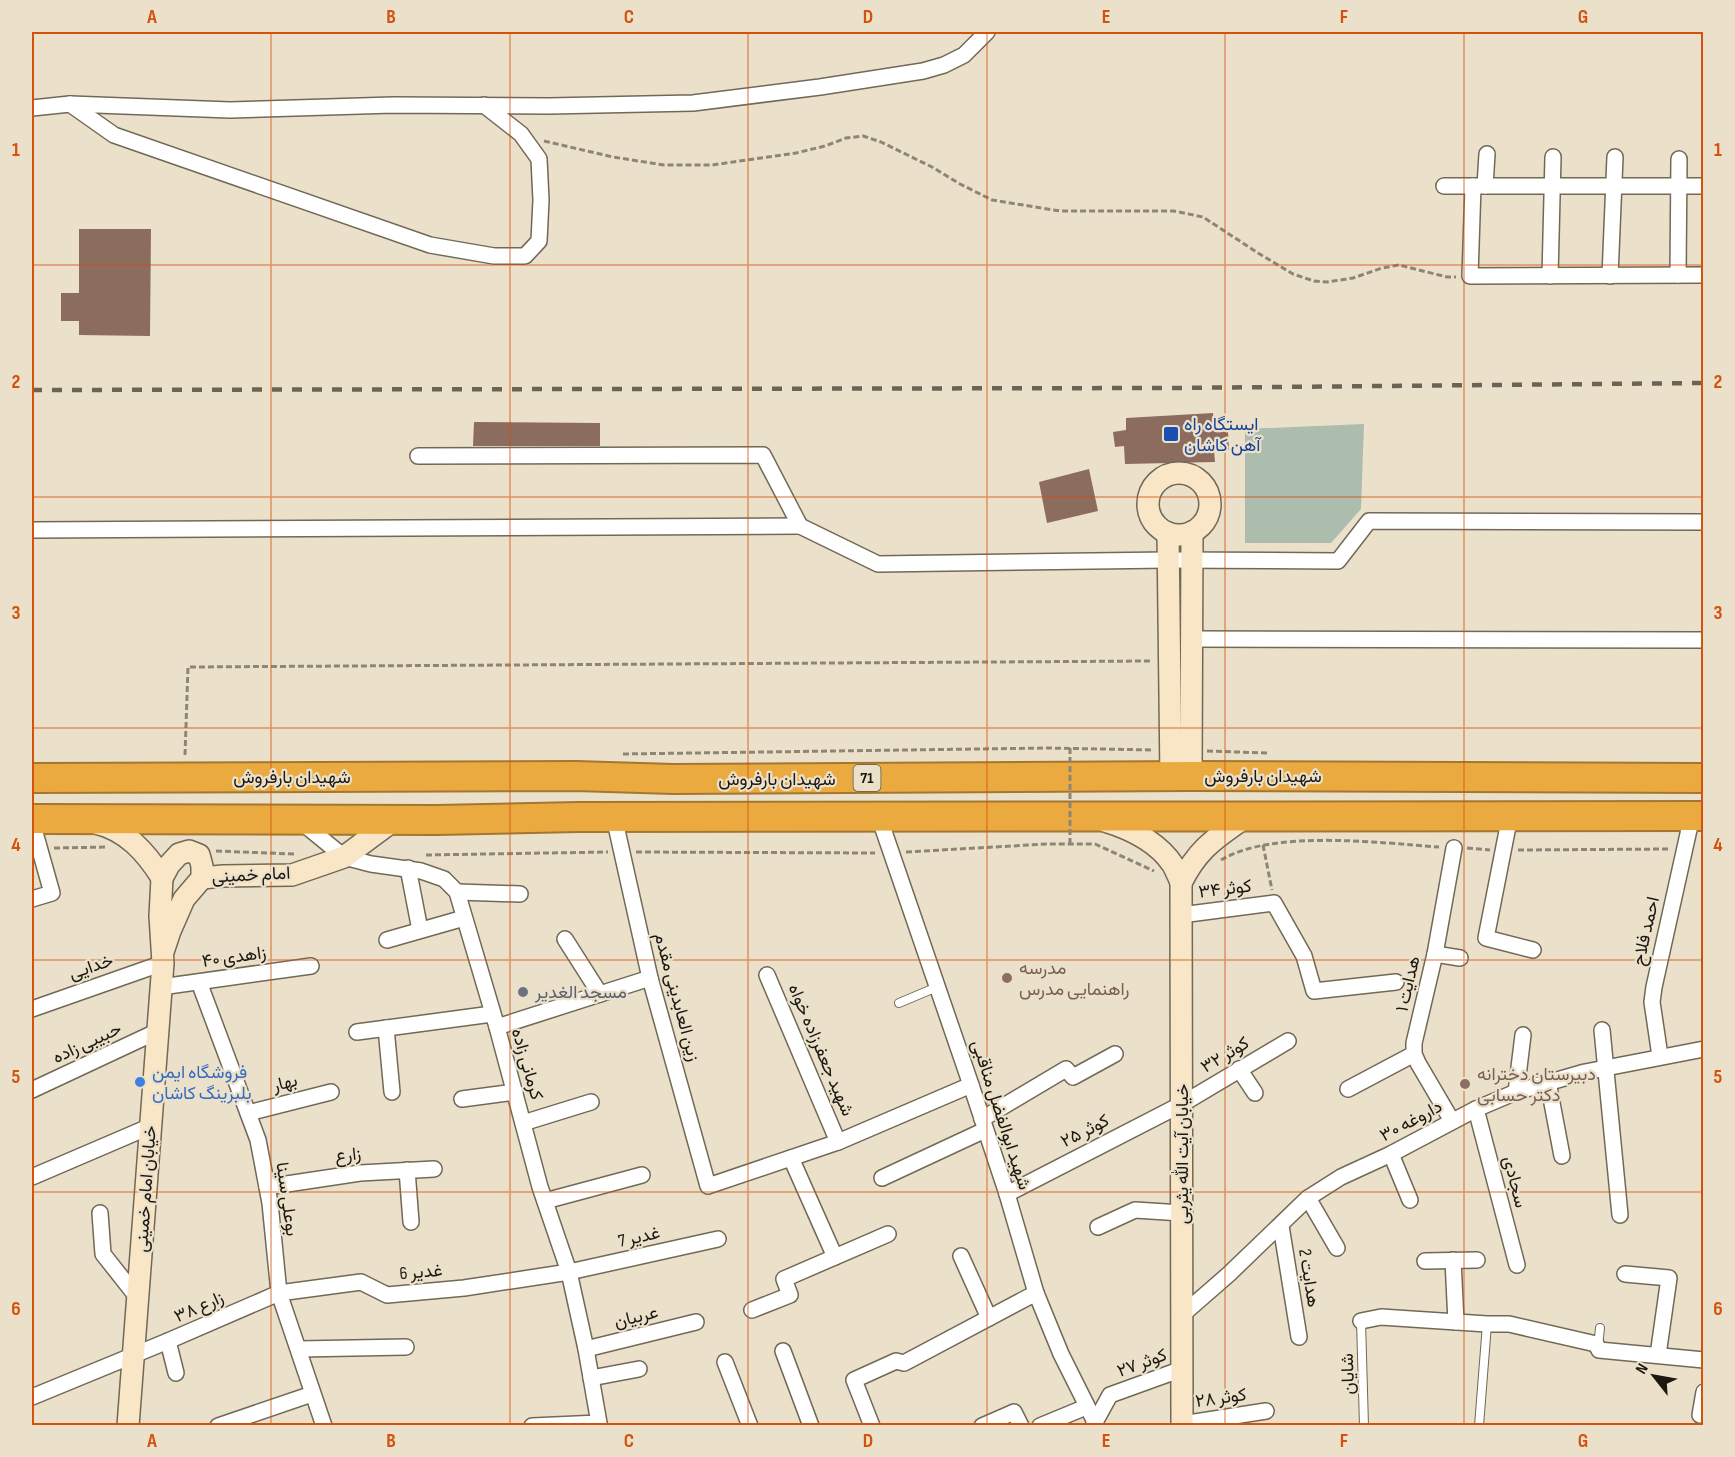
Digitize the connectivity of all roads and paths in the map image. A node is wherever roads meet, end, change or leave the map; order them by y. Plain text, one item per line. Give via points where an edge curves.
1 (987, 32) edge
2 (70, 104) junction
3 (484, 105) junction
4 (32, 108) edge
5 (521, 134) junction
6 (1487, 154) dead end
7 (1552, 157) dead end
8 (1615, 157) dead end
9 (1679, 159) dead end
10 (1444, 186) dead end
11 (1479, 186) junction
12 (1552, 186) junction
13 (1615, 186) junction
14 (1679, 186) junction
15 (1704, 186) edge
16 (1678, 275) junction
17 (1704, 275) edge
18 (1470, 276) junction
19 (1550, 276) junction
20 (1610, 276) junction
21 (418, 456) dead end
22 (1704, 522) edge
23 (800, 526) junction
24 (32, 530) edge
25 (1168, 532) junction
26 (1192, 532) junction
27 (1168, 560) junction
28 (1192, 560) junction
29 (1169, 638) junction
30 (1192, 639) junction
31 (1704, 640) edge
32 (1169, 661) junction
33 (1048, 748) dead end
34 (1070, 748) junction
35 (1101, 748) dead end
36 (576, 776) junction
37 (184, 777) junction
38 (1181, 777) junction
39 (32, 778) edge
40 (1704, 778) edge
41 (673, 779) junction
42 (1091, 816) junction
43 (1247, 816) junction
44 (1510, 816) junction
45 (1698, 816) edge
46 (578, 817) junction
47 (615, 817) junction
48 (670, 817) junction
49 (879, 817) junction
50 (84, 820) junction
51 (298, 820) junction
52 (394, 820) junction
53 (32, 821) edge
54 (1070, 844) junction
55 (1263, 845) dead end
56 (139, 847) junction
57 (39, 848) junction
58 (1454, 848) dead end
59 (207, 850) dead end
60 (622, 852) junction
61 (891, 853) junction
62 (299, 855) dead end
63 (425, 855) dead end
64 (344, 857) junction
65 (408, 868) junction
66 (162, 878) junction
67 (202, 878) junction
68 (1181, 883) junction
69 (457, 892) junction
70 (520, 894) dead end
71 (32, 899) edge
72 (1274, 903) junction
73 (1181, 915) junction
74 (464, 918) junction
75 (420, 930) junction
76 (565, 939) dead end
77 (387, 940) dead end
78 (1533, 950) dead end
79 (1435, 954) junction
80 (163, 957) junction
81 (1460, 958) dead end
82 (311, 966) dead end
83 (767, 975) dead end
84 (650, 978) junction
85 (199, 982) junction
86 (1396, 982) dead end
87 (161, 987) junction
88 (938, 987) junction
89 (600, 994) junction
90 (899, 1004) dead end
91 (32, 1009) edge
92 (494, 1021) junction
93 (386, 1028) junction
94 (1602, 1030) dead end
95 (158, 1031) junction
96 (357, 1032) dead end
97 (1523, 1035) dead end
98 (1288, 1041) dead end
99 (1704, 1049) edge
100 (1115, 1054) dead end
101 (1414, 1054) junction
102 (1660, 1056) junction
103 (1605, 1068) junction
104 (1239, 1069) junction
105 (1548, 1082) junction
106 (971, 1085) junction
107 (1348, 1089) dead end
108 (32, 1090) edge
109 (331, 1092) dead end
110 (392, 1092) dead end
111 (515, 1092) junction
112 (1516, 1092) junction
113 (1256, 1093) dead end
114 (462, 1099) dead end
115 (591, 1102) dead end
116 (1182, 1104) junction
117 (1476, 1109) junction
118 (248, 1113) junction
119 (1452, 1121) junction
120 (523, 1123) junction
121 (984, 1124) junction
122 (151, 1126) junction
123 (838, 1142) junction
124 (1391, 1154) junction
125 (1562, 1156) dead end
126 (791, 1158) junction
127 (434, 1169) dead end
128 (407, 1170) junction
129 (642, 1174) dead end
130 (32, 1177) edge
131 (882, 1178) dead end
132 (267, 1187) junction
133 (1007, 1194) junction
134 (1308, 1198) junction
135 (1410, 1200) dead end
136 (545, 1201) junction
137 (100, 1213) dead end
138 (1182, 1213) junction
139 (1620, 1215) dead end
140 (411, 1222) dead end
141 (1281, 1226) junction
142 (1098, 1227) dead end
143 (888, 1234) dead end
144 (718, 1239) dead end
145 (1337, 1248) dead end
146 (835, 1257) junction
147 (961, 1257) dead end
148 (1453, 1260) junction
149 (1477, 1260) dead end
150 (1425, 1261) dead end
151 (1517, 1265) dead end
152 (569, 1272) junction
153 (1625, 1274) dead end
154 (279, 1293) junction
155 (1036, 1293) junction
156 (137, 1297) junction
157 (752, 1310) dead end
158 (1182, 1315) junction
159 (989, 1318) junction
160 (1361, 1321) joint
161 (696, 1322) dead end
162 (1456, 1322) junction
163 (1487, 1324) junction
164 (1600, 1328) dead end
165 (1299, 1337) dead end
166 (168, 1341) junction
167 (406, 1347) dead end
168 (1598, 1348) junction
169 (299, 1349) junction
170 (585, 1349) junction
171 (783, 1351) dead end
172 (134, 1355) junction
173 (1658, 1355) junction
174 (1704, 1359) edge
175 (725, 1362) dead end
176 (639, 1369) dead end
177 (1182, 1369) junction
178 (176, 1372) dead end
179 (591, 1378) junction
180 (1704, 1392) edge
181 (312, 1394) junction
182 (32, 1397) edge
183 (1086, 1407) junction
184 (1266, 1411) dead end
185 (1700, 1415) dead end
186 (1094, 1424) edge
187 (128, 1425) edge
188 (218, 1425) edge
189 (324, 1425) edge
190 (532, 1425) edge
191 (574, 1425) edge
192 (750, 1425) edge
193 (811, 1425) edge
194 (872, 1425) edge
195 (982, 1425) edge
196 (1021, 1425) edge
197 (1040, 1425) edge
198 (1182, 1425) edge
199 (1364, 1425) edge
200 (1479, 1425) edge

1 - 3 street via 964,55 944,65 820,87 693,103
2 - 3 street via 230,110
2 - 4 street
2 - 5 street via 114,135 430,245 494,256 525,256 539,242 539,159
3 - 5 street
5 - 18 path via 664,165 752,160 863,136 992,200 1060,211 1174,211 1203,217 1293,273 1314,281 1353,278 1399,265 1447,277
6 - 11 street
7 - 12 street
8 - 13 street
9 - 14 street
10 - 11 street
11 - 12 street
11 - 18 street
12 - 13 street
12 - 19 street
13 - 14 street
13 - 20 street
14 - 15 street
14 - 16 street
16 - 17 street
16 - 20 street
18 - 19 street
19 - 20 street
21 - 23 street via 763,455
22 - 28 street via 1370,521 1338,561
23 - 24 street
23 - 27 street via 878,564
25 - 26 main road
25 - 26 main road via 1154,522 1149,501 1158,482 1176,473 1195,477 1208,492 1210,510 1206,520
25 - 27 main road
26 - 28 main road
27 - 28 street
27 - 29 main road
28 - 30 main road
29 - 30 main road
29 - 32 main road
30 - 31 street
30 - 38 main road
32 - 37 path via 188,667
32 - 38 main road
33 - 34 path
34 - 35 path
34 - 54 path, bridge
36 - 37 highway, شهیدان بارفروش / 71
36 - 41 highway, شهیدان بارفروش / 71
36 - 46 highway via 585,785 588,796 586,808
37 - 39 highway, شهیدان بارفروش / 71
38 - 40 highway, شهیدان بارفروش / 71
38 - 41 highway, شهیدان بارفروش / 71
41 - 48 highway via 664,787 661,797
42 - 43 highway, 71
42 - 49 highway, 71
42 - 68 main road via 1145,838 1173,865
43 - 44 highway, 71
43 - 68 main road via 1199,854
44 - 45 highway, 71
44 - 78 street via 1486,938
45 - 102 street, احمد فلاح via 1654,987 1652,1002
46 - 47 highway, 71
46 - 52 highway, 71
47 - 48 highway, 71
47 - 60 street, زین العابدینی مقدم
48 - 49 highway, 71
49 - 61 street, شهید ابوالفضل مناقبی
50 - 51 highway, 71
50 - 53 highway, 71
50 - 56 main road via 113,829
51 - 52 highway, 71
51 - 64 street
52 - 64 main road, امام خمینی
53 - 57 street
54 - 61 path
54 - 68 path via 1095,844
55 - 72 path
56 - 57 path
56 - 66 main road
57 - 71 street via 52,893
58 - 79 street, هدایت ۱
59 - 62 path
60 - 61 path
60 - 63 path
60 - 84 street, زین العابدینی مقدم
61 - 88 street, شهید ابوالفضل مناقبی
64 - 65 street
64 - 67 main road, امام خمینی via 292,875
65 - 69 street via 444,879
65 - 75 street
66 - 67 main road via 179,854 189,851 199,855
66 - 80 main road
67 - 80 main road via 184,898
68 - 73 main road, خیابان آیت الله یثربی
69 - 70 street
69 - 74 street, کرمانی زاده
72 - 73 street, کوثر ۳۴
72 - 86 street via 1304,956 1314,991
73 - 116 main road, خیابان آیت الله یثربی
74 - 75 street
74 - 92 street, کرمانی زاده
75 - 77 street
76 - 89 street
79 - 81 street
79 - 101 street, هدایت ۱
80 - 87 main road, خیابان امام خمینی
80 - 91 street, خدایی
82 - 85 street, زاهدی ۴۰
83 - 123 street, شهید جعفرزاده خواه
84 - 89 street
84 - 126 street, زین العابدینی مقدم via 708,1186
85 - 87 street, زاهدی ۴۰
85 - 118 street, بوعلی سینا
87 - 95 main road, خیابان امام خمینی
88 - 90 lane
88 - 106 street, شهید ابوالفضل مناقبی
89 - 92 street
92 - 93 street
92 - 111 street, کرمانی زاده
93 - 96 street
93 - 110 street
94 - 103 street
95 - 108 street, حبیبی زاده
95 - 122 main road, خیابان امام خمینی
97 - 112 street
98 - 104 street, کوثر ۳۲
99 - 102 street, داروغه ۳۰
100 - 121 street via 1073,1077 1066,1069
101 - 107 street
101 - 119 street
102 - 103 street, داروغه ۳۰
103 - 105 street, داروغه ۳۰
103 - 139 street
104 - 113 street
104 - 116 street, کوثر ۳۲
105 - 112 street, داروغه ۳۰
105 - 125 street
106 - 121 street, شهید ابوالفضل مناقبی
106 - 123 street
109 - 118 street, بهار
111 - 114 street
111 - 120 street, کرمانی زاده
112 - 117 street, داروغه ۳۰
115 - 120 street
116 - 133 street, کوثر ۲۵
116 - 138 main road, خیابان آیت الله یثربی
117 - 119 street, داروغه ۳۰
117 - 151 street, سجادی
118 - 132 street, بوعلی سینا
119 - 124 street, داروغه ۳۰
120 - 136 street, کرمانی زاده
121 - 131 street
121 - 133 street, شهید ابوالفضل مناقبی
122 - 130 street
122 - 156 main road, خیابان امام خمینی
123 - 126 street
124 - 134 street, داروغه ۳۰ via 1341,1177
124 - 135 street
126 - 146 street
127 - 128 street, زارع
128 - 132 street, زارع via 330,1176
128 - 140 street
129 - 136 street
132 - 154 street, بوعلی سینا
133 - 155 street, شهید ابوالفضل مناقبی
134 - 141 street, داروغه ۳۰
134 - 145 street
136 - 152 street, کرمانی زاده
137 - 156 street via 103,1254
138 - 142 street via 1135,1210
138 - 158 main road, خیابان آیت الله یثربی
141 - 158 street, داروغه ۳۰
141 - 165 street, هدایت 2
143 - 146 street
144 - 152 street, غدیر 7
146 - 157 street via 784,1279 790,1295
147 - 159 street
148 - 149 street
148 - 150 street
148 - 162 street
152 - 154 street, غدیر 6 via 464,1288 387,1294 361,1282
152 - 170 street, کرمانی زاده
153 - 173 street via 1669,1278
154 - 166 street, زارع ۳۸
154 - 169 street, بوعلی سینا
155 - 159 street
155 - 183 street, شهید ابوالفضل مناقبی
156 - 172 main road, خیابان امام خمینی
158 - 177 main road, خیابان آیت الله یثربی
159 - 194 street via 904,1363 896,1361 854,1380
160 - 162 street via 1381,1317
160 - 199 lane, شایان
161 - 170 street, عربیان
162 - 163 street
163 - 168 street via 1509,1324 1596,1344
163 - 200 lane
164 - 168 lane
166 - 172 street, زارع ۳۸
166 - 178 street
167 - 169 street
168 - 173 street
169 - 181 street, بوعلی سینا
170 - 179 street, کرمانی زاده
171 - 193 street
172 - 182 street, زارع ۳۸
172 - 187 main road, خیابان امام خمینی
173 - 174 street
175 - 192 street
176 - 179 street
177 - 186 street, کوثر ۲۷ via 1110,1395
177 - 198 main road, خیابان آیت الله یثربی
179 - 191 street, کرمانی زاده via 599,1423
180 - 185 street
181 - 188 street
181 - 189 street, بوعلی سینا
183 - 186 street, شهید ابوالفضل مناقبی
183 - 197 street
184 - 198 street, کوثر ۲۸
190 - 191 street
195 - 196 street via 1014,1412

